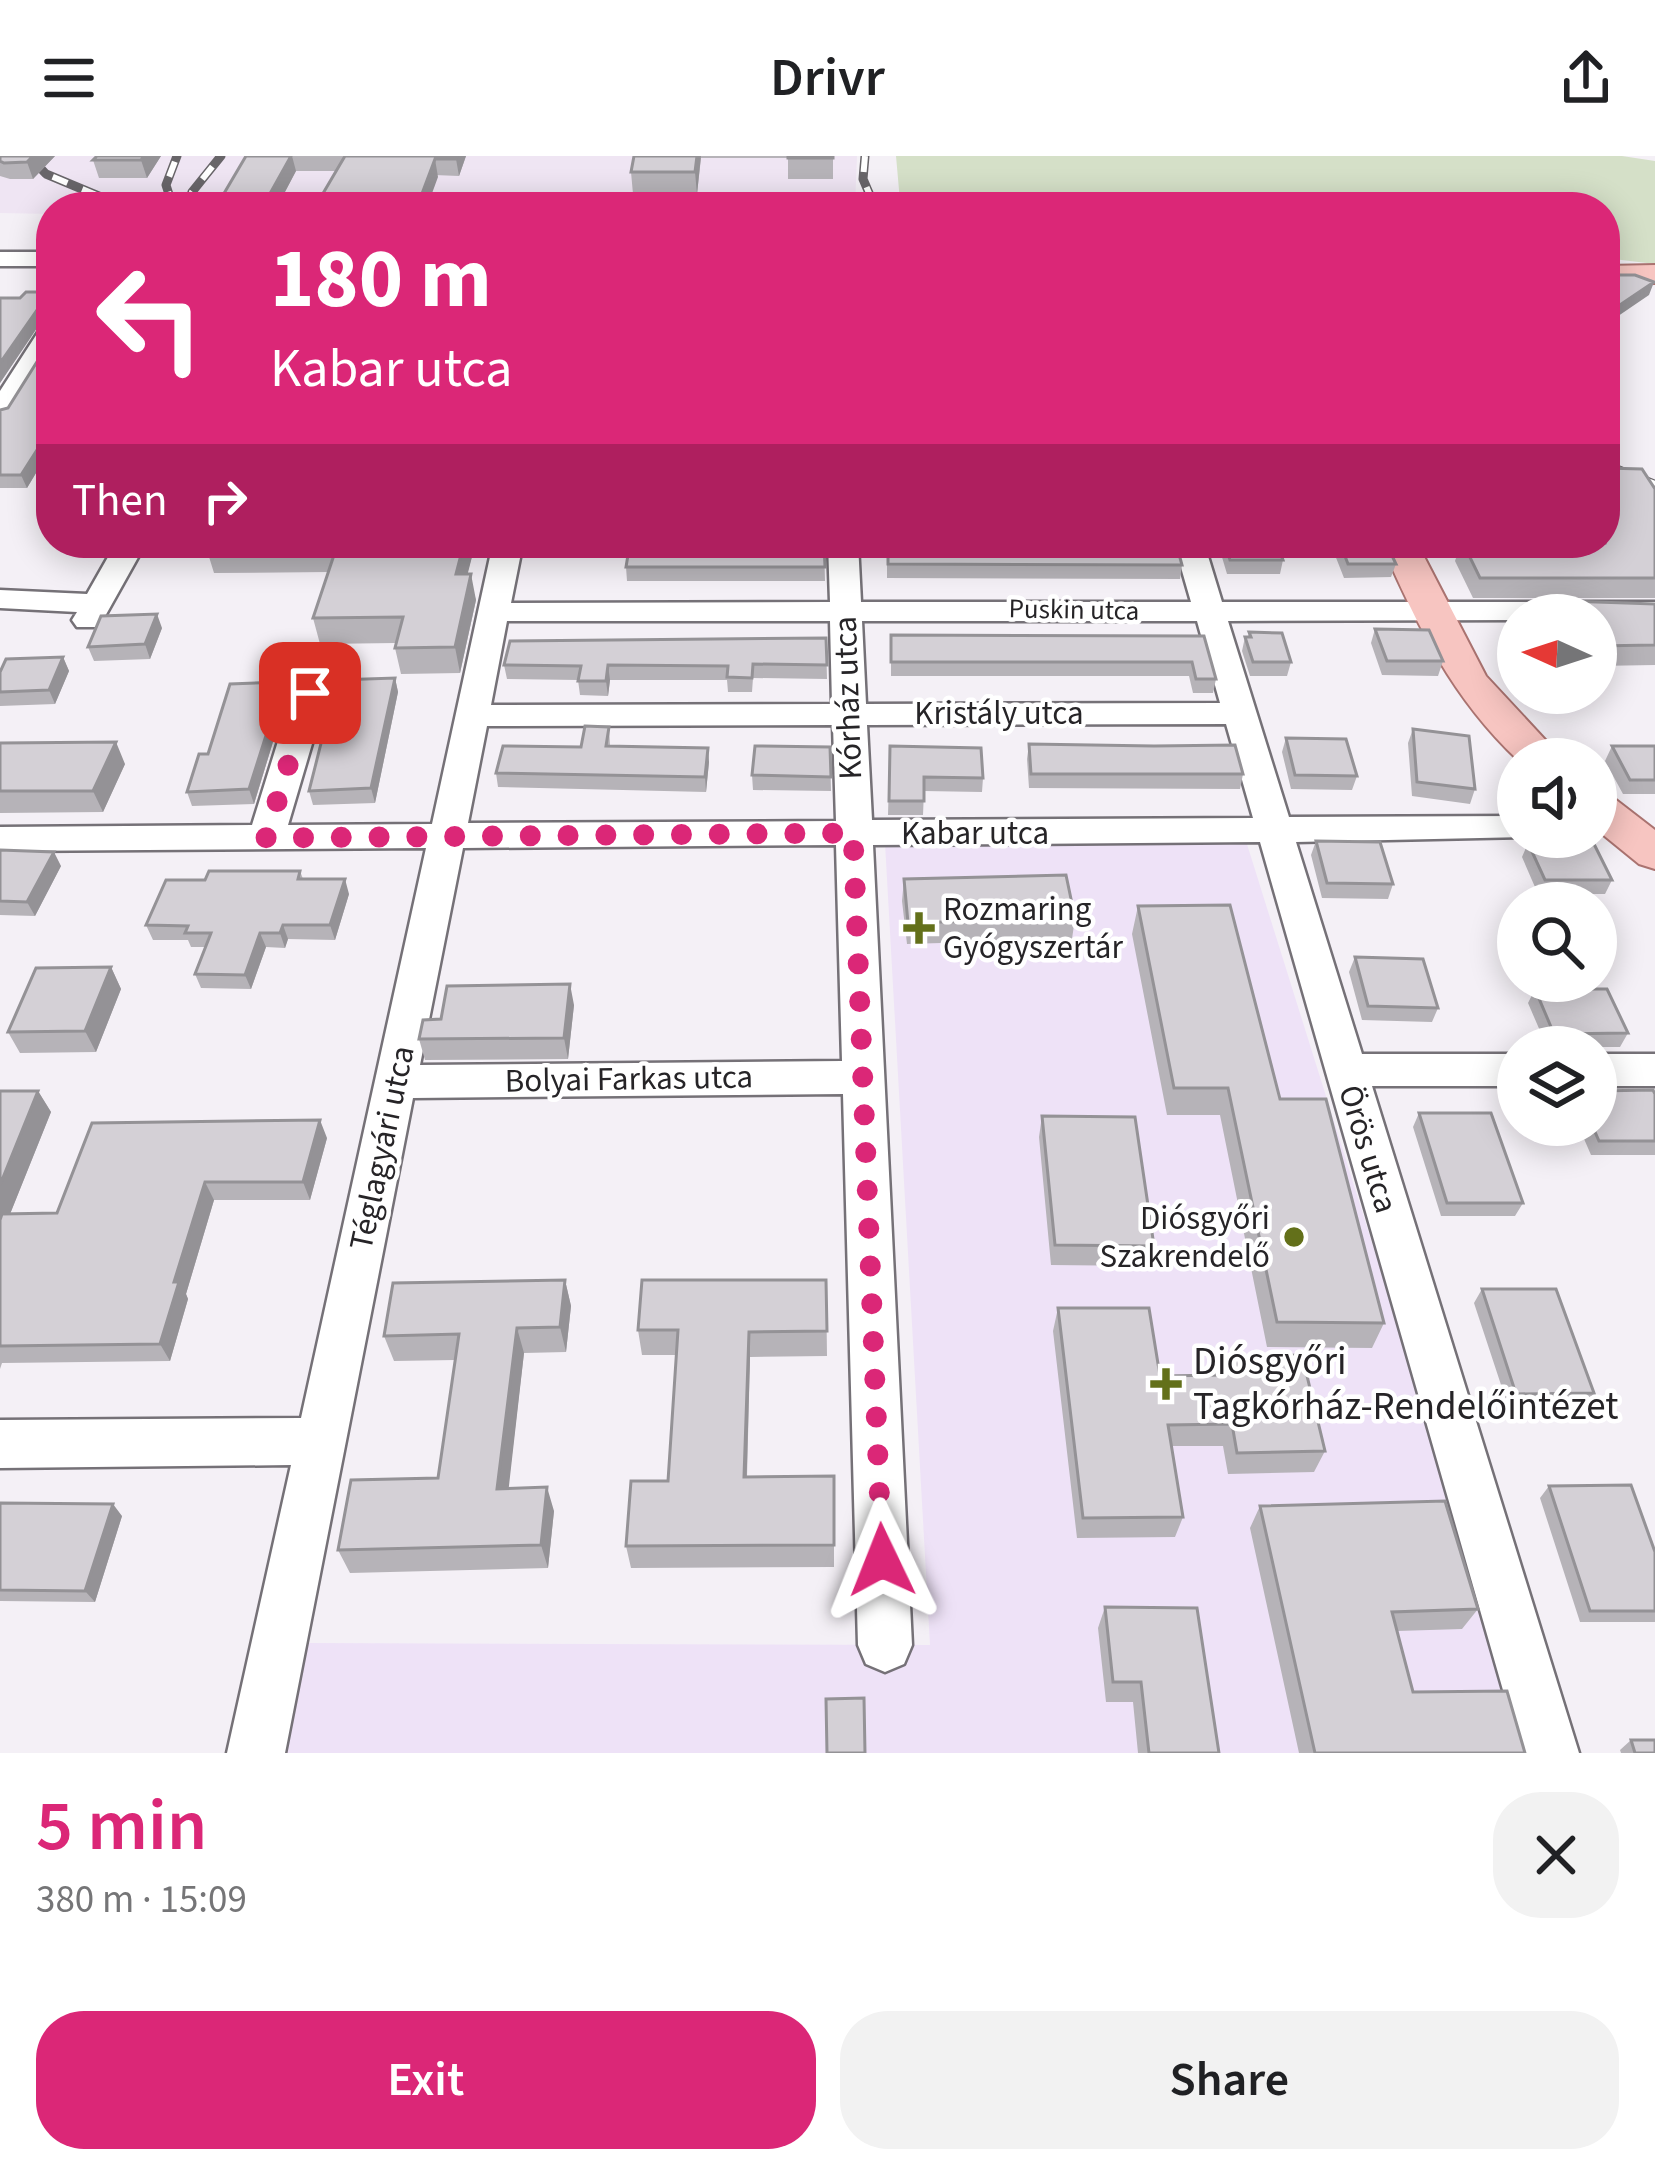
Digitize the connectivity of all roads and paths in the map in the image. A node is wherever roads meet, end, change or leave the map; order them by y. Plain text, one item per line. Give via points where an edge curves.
1 (0, 259) edge
2 (36, 259) edge
3 (1620, 274) edge
4 (1655, 274) edge
5 (36, 355) edge
6 (0, 412) edge
7 (123, 558) edge
8 (505, 558) edge
9 (843, 558) edge
10 (1193, 558) edge
11 (1406, 558) edge
12 (0, 599) edge
13 (845, 608) junction
14 (1655, 611) edge
15 (494, 612) junction
16 (1208, 612) junction
17 (1430, 612) junction
18 (310, 693) dead end
19 (1238, 713) junction
20 (849, 714) junction
21 (472, 716) junction
22 (1517, 738) edge
23 (1497, 828) edge
24 (1273, 832) junction
25 (853, 833) junction
26 (447, 836) junction
27 (266, 838) junction
28 (0, 839) edge
29 (1344, 1070) junction
30 (1497, 1070) edge
31 (1617, 1070) edge
32 (1655, 1070) edge
33 (862, 1077) junction
34 (395, 1082) junction
35 (321, 1441) junction
36 (0, 1444) edge
37 (885, 1645) dead end
38 (256, 1753) edge
39 (1550, 1753) edge

1 - 2 street
3 - 4 main road
5 - 6 street
7 - 12 street via 92,612
8 - 15 street, Téglagyári utca
9 - 13 street, Kórház utca
10 - 16 street, Örös utca
11 - 17 main road
13 - 15 street, Puskin utca
13 - 16 street, Puskin utca
13 - 20 street, Kórház utca
14 - 17 street, Puskin utca
15 - 21 street, Téglagyári utca
16 - 17 street, Puskin utca
16 - 19 street, Örös utca
17 - 22 main road via 1471,689
18 - 27 street
19 - 20 street, Kristály utca
19 - 24 street, Örös utca
20 - 21 street, Kristály utca
20 - 25 street, Kórház utca
21 - 26 street, Téglagyári utca
23 - 24 street, Kabar utca
24 - 25 street, Kabar utca
24 - 29 street, Örös utca
25 - 26 street, Kabar utca
25 - 33 street, Kórház utca
26 - 27 street, Kabar utca
26 - 34 street, Téglagyári utca
27 - 28 street, Kabar utca
29 - 30 street
29 - 39 street, Örös utca
31 - 32 street
33 - 34 street, Bolyai Farkas utca
33 - 37 street, Kórház utca
34 - 35 street, Téglagyári utca
35 - 36 street
35 - 38 street, Téglagyári utca

